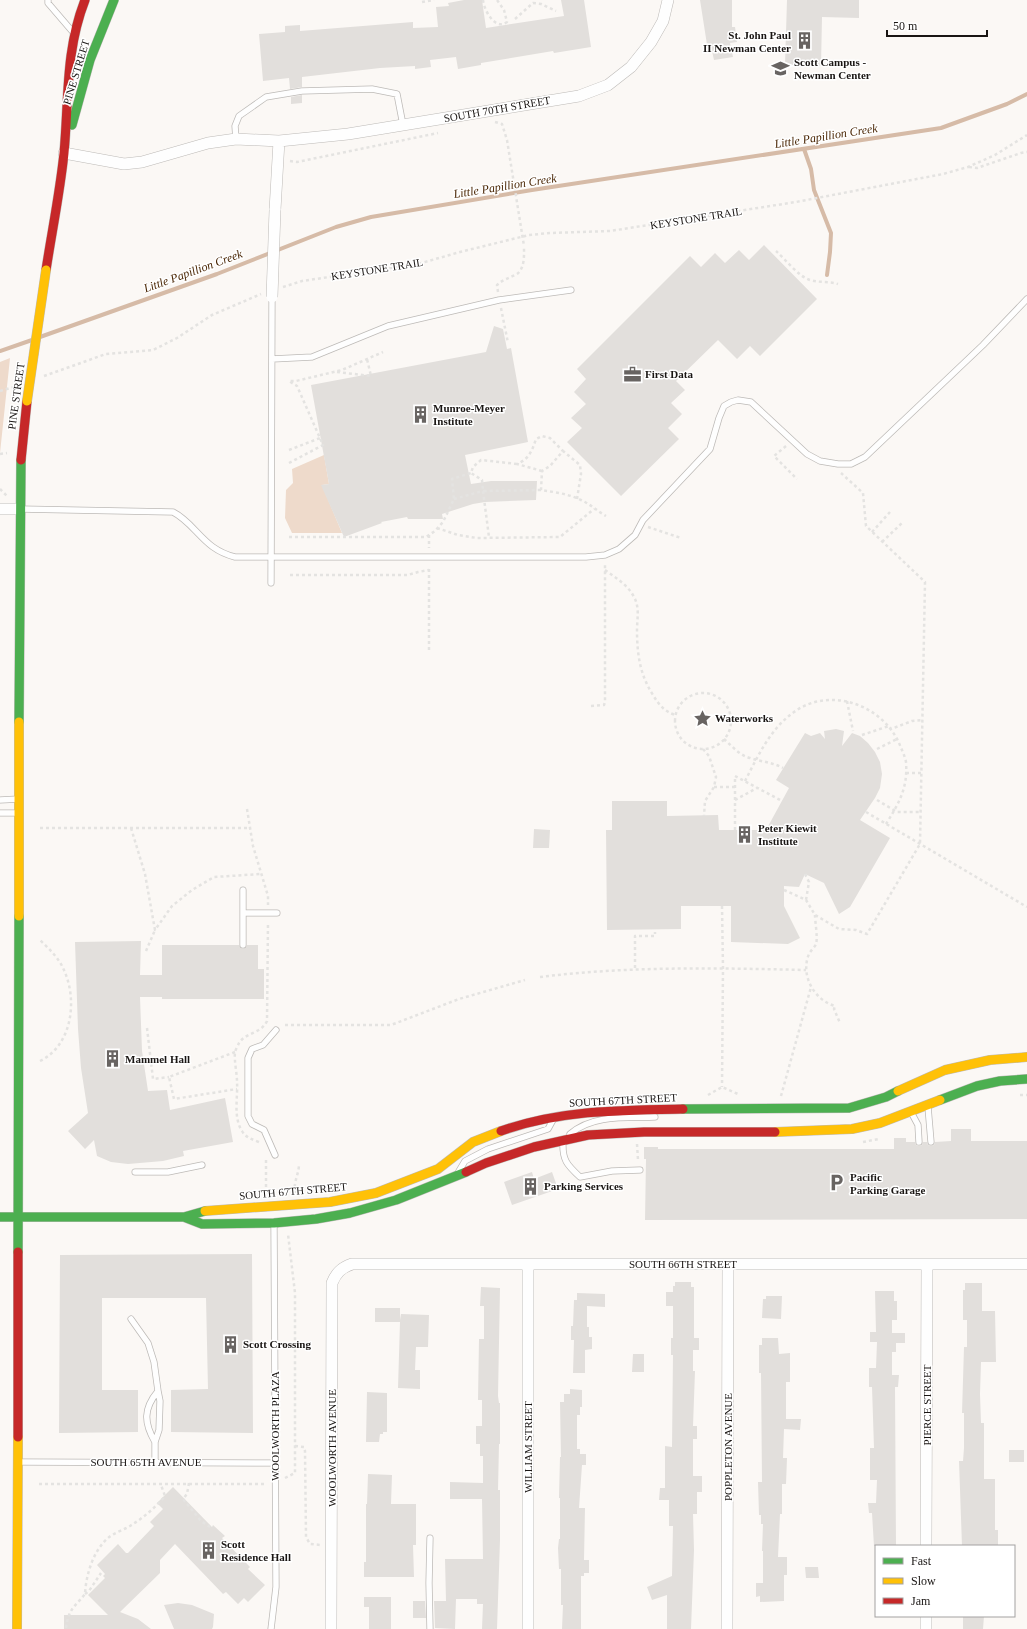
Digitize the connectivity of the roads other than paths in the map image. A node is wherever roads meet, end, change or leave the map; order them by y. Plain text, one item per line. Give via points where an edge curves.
1 (48, 0) edge
2 (85, 0) edge
3 (114, 0) edge
4 (668, 0) edge
5 (74, 33) junction
6 (403, 125) junction
7 (236, 139) junction
8 (279, 141) junction
9 (64, 153) junction
10 (572, 290) dead end
11 (270, 294) joint
12 (1027, 299) edge
13 (272, 360) junction
14 (0, 510) edge
15 (20, 510) junction
16 (271, 558) junction
17 (271, 583) dead end
18 (0, 800) edge
19 (19, 800) junction
20 (0, 813) edge
21 (19, 813) junction
22 (243, 890) dead end
23 (243, 913) junction
24 (277, 913) dead end
25 (243, 945) dead end
26 (276, 1030) dead end
27 (1027, 1057) edge
28 (1027, 1079) edge
29 (909, 1087) junction
30 (928, 1105) junction
31 (886, 1106) dead end
32 (733, 1109) junction
33 (911, 1112) junction
34 (556, 1116) junction
35 (688, 1116) dead end
36 (658, 1117) dead end
37 (845, 1120) dead end
38 (821, 1131) junction
39 (563, 1140) junction
40 (919, 1142) dead end
41 (931, 1142) dead end
42 (275, 1156) dead end
43 (202, 1165) dead end
44 (640, 1170) dead end
45 (135, 1172) dead end
46 (455, 1176) junction
47 (0, 1217) edge
48 (18, 1217) junction
49 (184, 1217) junction
50 (274, 1223) junction
51 (528, 1264) junction
52 (728, 1264) junction
53 (1027, 1264) edge
54 (927, 1265) junction
55 (340, 1270) joint
56 (131, 1319) dead end
57 (158, 1391) junction
58 (155, 1442) junction
59 (17, 1462) junction
60 (155, 1462) junction
61 (275, 1463) junction
62 (430, 1538) dead end
63 (926, 1545) edge
64 (926, 1617) edge
65 (17, 1629) edge
66 (271, 1629) edge
67 (331, 1629) edge
68 (430, 1629) edge
69 (528, 1629) edge
70 (727, 1629) edge
71 (926, 1629) edge

1 - 5 lane via 48,4
2 - 5 main road, PINE STREET
3 - 9 main road, PINE STREET via 90,60
4 - 6 street, SOUTH 70TH STREET via 663,21 649,45 631,68 608,85 579,96
5 - 9 main road, PINE STREET
6 - 7 lane via 397,94 372,89 302,91 266,97 254,104 239,116 235,126
6 - 8 street, SOUTH 70TH STREET
7 - 8 street, SOUTH 70TH STREET
7 - 9 street, SOUTH 70TH STREET via 208,143 142,162 124,164
8 - 11 street, bridge
9 - 15 main road, PINE STREET, bridge via 27,401 21,452
10 - 13 lane via 500,300 388,326 312,357
11 - 13 lane
12 - 16 lane via 983,345 865,457 851,464 820,461 806,454 751,402 738,400 724,406 710,449 642,523 635,535 618,549 605,555
13 - 16 lane
14 - 15 street
15 - 16 lane via 172,512 181,516 212,547 223,553 235,557
15 - 19 main road, PINE STREET
16 - 17 lane
18 - 19 lane
19 - 21 main road, PINE STREET
20 - 21 lane
21 - 48 main road, PINE STREET
22 - 23 lane
23 - 24 lane
23 - 25 lane
26 - 42 lane via 263,1045 252,1049 248,1058 248,1116 252,1124 264,1130
27 - 29 main road, SOUTH 67TH STREET via 970,1063 946,1070
28 - 30 main road, SOUTH 67TH STREET via 977,1086
29 - 31 main road via 898,1101
29 - 32 main road, SOUTH 67TH STREET via 849,1108
30 - 33 main road, SOUTH 67TH STREET
30 - 41 lane
32 - 34 main road, SOUTH 67TH STREET via 623,1110
32 - 35 lane via 711,1115
33 - 38 main road, SOUTH 67TH STREET via 871,1126
33 - 40 lane via 918,1125
34 - 46 lane via 548,1129 488,1149 465,1160
34 - 49 main road, SOUTH 67TH STREET via 504,1130 473,1142 438,1169 376,1193 330,1202 201,1211
36 - 39 lane via 588,1122 576,1128
37 - 38 main road
38 - 39 main road, SOUTH 67TH STREET via 644,1132 588,1135
39 - 44 lane via 562,1150 566,1164 580,1177 612,1171
39 - 46 main road, SOUTH 67TH STREET via 486,1163
43 - 45 lane via 168,1172
46 - 50 main road, SOUTH 67TH STREET via 410,1196 350,1213
47 - 48 main road, SOUTH 67TH STREET
48 - 49 main road, SOUTH 67TH STREET
48 - 59 main road, PINE STREET
49 - 50 main road, SOUTH 67TH STREET via 202,1224
50 - 61 lane, WOOLWORTH PLAZA
51 - 52 street, SOUTH 66TH STREET
51 - 55 street, SOUTH 66TH STREET via 352,1264
51 - 69 street, WILLIAM STREET
52 - 54 street, SOUTH 66TH STREET
52 - 70 street, POPPLETON AVENUE
53 - 54 street, SOUTH 66TH STREET
54 - 63 street, PIERCE STREET
55 - 67 street, WOOLWORTH AVENUE via 332,1283
56 - 57 lane via 148,1343
57 - 58 lane via 159,1430
57 - 58 lane via 147,1409 146,1419 148,1430
58 - 60 lane
59 - 60 lane, SOUTH 65TH AVENUE
59 - 65 main road, PINE STREET
60 - 61 lane, SOUTH 65TH AVENUE
61 - 66 lane, WOOLWORTH PLAZA via 276,1587
62 - 68 lane
64 - 71 street

